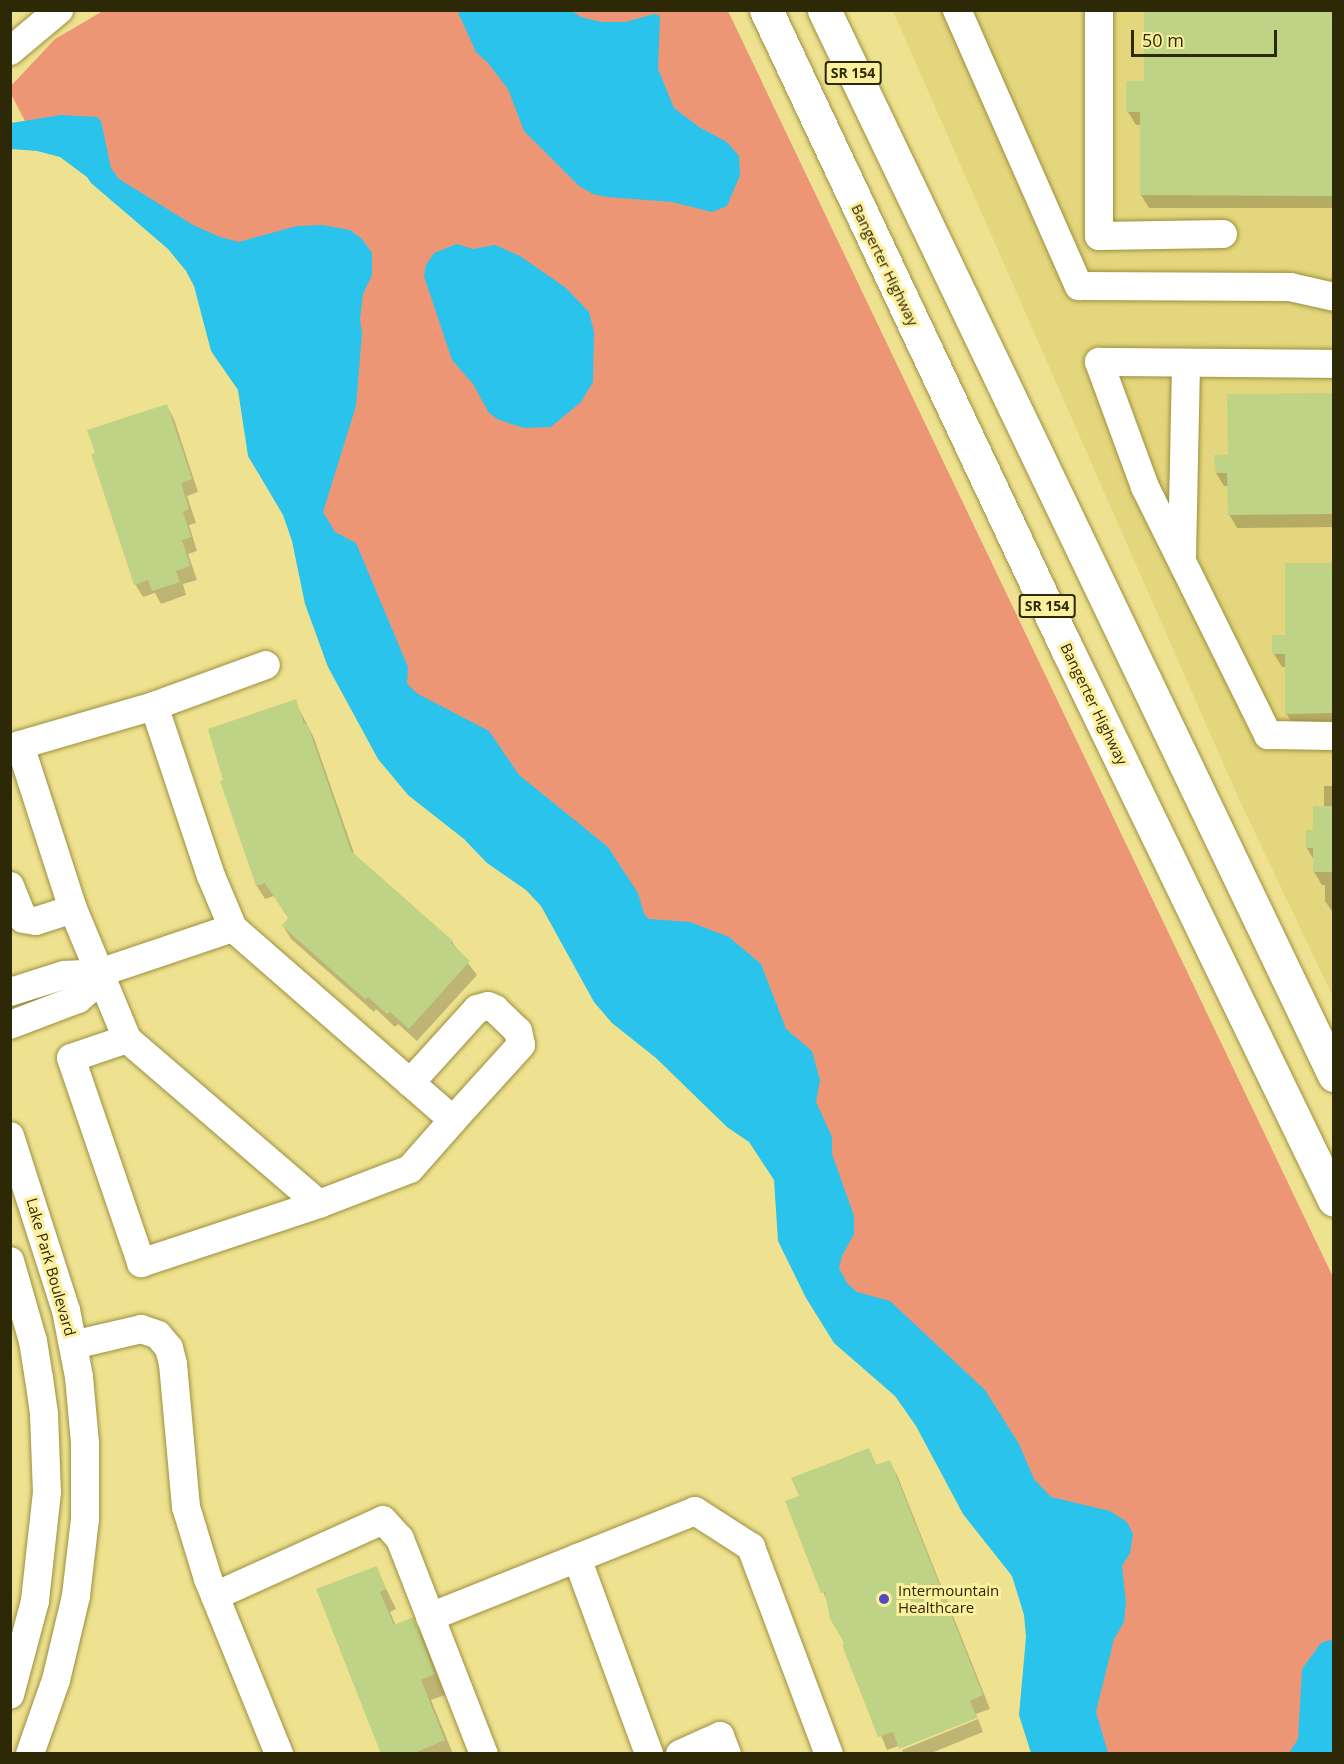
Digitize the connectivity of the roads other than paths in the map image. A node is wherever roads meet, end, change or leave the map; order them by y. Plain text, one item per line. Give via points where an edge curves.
1 (59, 10) edge
2 (766, 10) edge
3 (824, 10) edge
4 (957, 10) edge
5 (1099, 10) edge
6 (15, 37) edge
7 (1223, 234) dead end
8 (1334, 297) edge
9 (1186, 363) junction
10 (1334, 364) edge
11 (1182, 561) junction
12 (266, 665) dead end
13 (154, 706) junction
14 (1334, 736) edge
15 (15, 747) edge
16 (10, 886) edge
17 (73, 909) junction
18 (233, 928) junction
19 (99, 973) junction
20 (10, 992) edge
21 (10, 1025) edge
22 (127, 1039) junction
23 (1334, 1075) edge
24 (410, 1083) junction
25 (453, 1120) junction
26 (10, 1136) edge
27 (1334, 1200) edge
28 (319, 1204) junction
29 (10, 1261) edge
30 (73, 1345) junction
31 (577, 1558) junction
32 (215, 1596) junction
33 (430, 1617) junction
34 (10, 1695) edge
35 (28, 1750) edge
36 (279, 1754) edge
37 (484, 1754) edge
38 (649, 1754) edge
39 (680, 1754) edge
40 (727, 1754) edge
41 (829, 1754) edge

1 - 6 street
2 - 27 highway, Bangerter Highway / SR 154 via 1067,649
3 - 23 highway, SR 154
4 - 8 street via 1079,286 1290,287
5 - 7 street via 1099,236
9 - 10 street
9 - 11 street
9 - 11 street via 1099,362 1145,487
11 - 14 street via 1268,735
12 - 13 street
13 - 15 street
13 - 18 street via 211,876
15 - 17 street
16 - 17 street via 23,919 36,921
17 - 19 street
18 - 19 street
18 - 24 street
19 - 20 street via 64,975
19 - 21 street via 91,988 78,999
19 - 22 street
22 - 28 street
22 - 28 street via 71,1058 141,1263
24 - 25 street
24 - 25 street via 477,1009 495,1009 518,1030 521,1046
25 - 28 street via 410,1169
26 - 30 street, Lake Park Boulevard via 57,1276
29 - 34 street via 33,1341 39,1378 47,1492 35,1602
30 - 32 street via 141,1329 158,1335 169,1348 183,1497
30 - 35 street, Lake Park Boulevard via 85,1443 81,1557 65,1648
31 - 33 street
31 - 38 street
31 - 41 street via 695,1511 751,1547
32 - 33 street via 383,1520 400,1539
32 - 36 street
33 - 37 street
39 - 40 street via 720,1736

